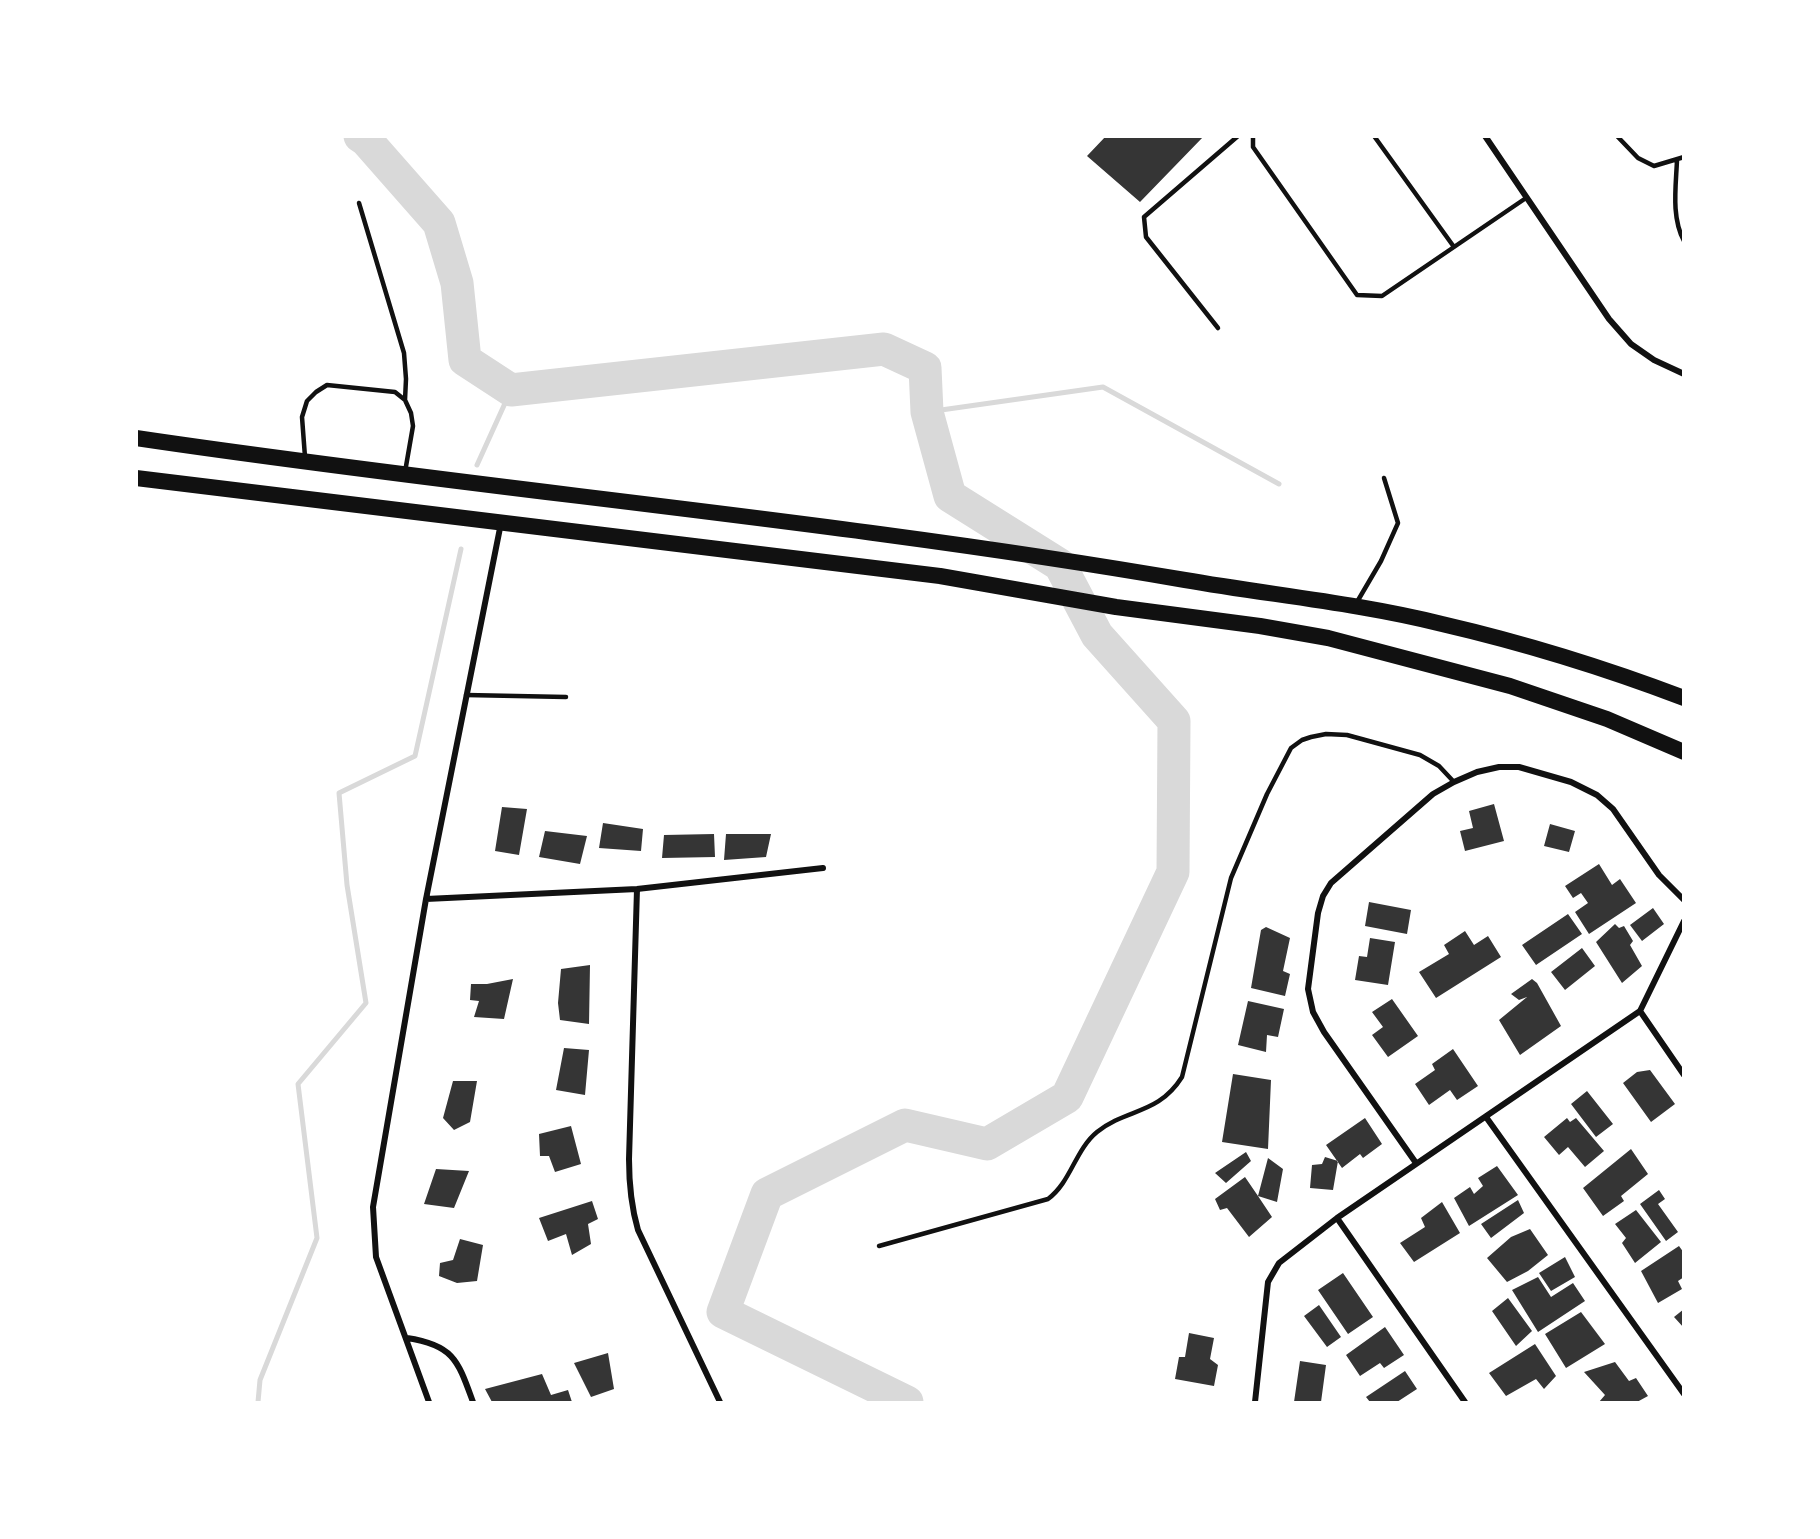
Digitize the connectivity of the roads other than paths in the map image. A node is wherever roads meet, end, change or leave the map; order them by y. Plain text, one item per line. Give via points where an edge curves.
1 (1238, 136) edge
2 (1253, 136) edge
3 (1374, 136) edge
4 (1485, 136) edge
5 (1617, 136) edge
6 (1683, 157) edge
7 (1677, 160) junction
8 (1526, 198) junction
9 (359, 203) dead end
10 (1683, 241) edge
11 (1454, 247) junction
12 (1218, 328) dead end
13 (1683, 374) edge
14 (405, 400) junction
15 (136, 438) edge
16 (305, 463) junction
17 (405, 473) junction
18 (136, 478) edge
19 (1384, 478) dead end
20 (501, 522) junction
21 (1354, 607) junction
22 (466, 695) junction
23 (566, 697) dead end
24 (1683, 698) edge
25 (1683, 752) edge
26 (1454, 782) junction
27 (823, 868) dead end
28 (637, 889) junction
29 (426, 899) junction
30 (1683, 900) edge
31 (1683, 921) edge
32 (1640, 1011) junction
33 (1683, 1075) edge
34 (1486, 1117) junction
35 (1416, 1163) junction
36 (1337, 1218) junction
37 (879, 1246) dead end
38 (407, 1338) junction
39 (1683, 1394) edge
40 (429, 1402) edge
41 (473, 1402) edge
42 (720, 1402) edge
43 (1255, 1402) edge
44 (1466, 1402) edge

1 - 12 lane via 1144,217 1146,237
2 - 11 lane via 1253,147 1357,295 1382,296
3 - 11 lane
4 - 8 street
5 - 7 lane via 1638,158 1654,166
6 - 7 lane
7 - 10 lane via 1676,203
8 - 11 lane
8 - 13 street via 1609,319 1631,344
9 - 14 lane via 404,353
14 - 16 lane via 395,392 327,386 316,392 307,401 302,417
14 - 17 lane via 413,426
15 - 16 highway
16 - 17 highway
17 - 21 highway via 857,530
18 - 20 highway
19 - 21 lane via 1398,523
20 - 22 street
20 - 25 highway via 940,576 1328,638 1532,693 1607,719
21 - 24 highway via 1441,623 1526,646
22 - 23 lane
22 - 29 street
26 - 30 street via 1477,772 1519,767 1580,786 1613,809 1659,875
26 - 35 street via 1433,795 1331,883 1318,913 1308,989 1313,1012 1324,1032
26 - 37 lane via 1439,766 1420,755 1347,735 1311,736 1291,748 1231,878 1182,1077 1174,1089 1157,1103 1096,1132 1063,1185 1048,1199
27 - 28 street
28 - 29 street
28 - 42 street via 629,1167 632,1206 638,1230
29 - 38 street via 374,1207 376,1257
31 - 32 street
32 - 33 street
32 - 34 street
34 - 35 street
34 - 39 street
35 - 36 street
36 - 43 street via 1279,1263 1268,1282
36 - 44 street
38 - 40 street
38 - 41 street via 434,1344 453,1357

